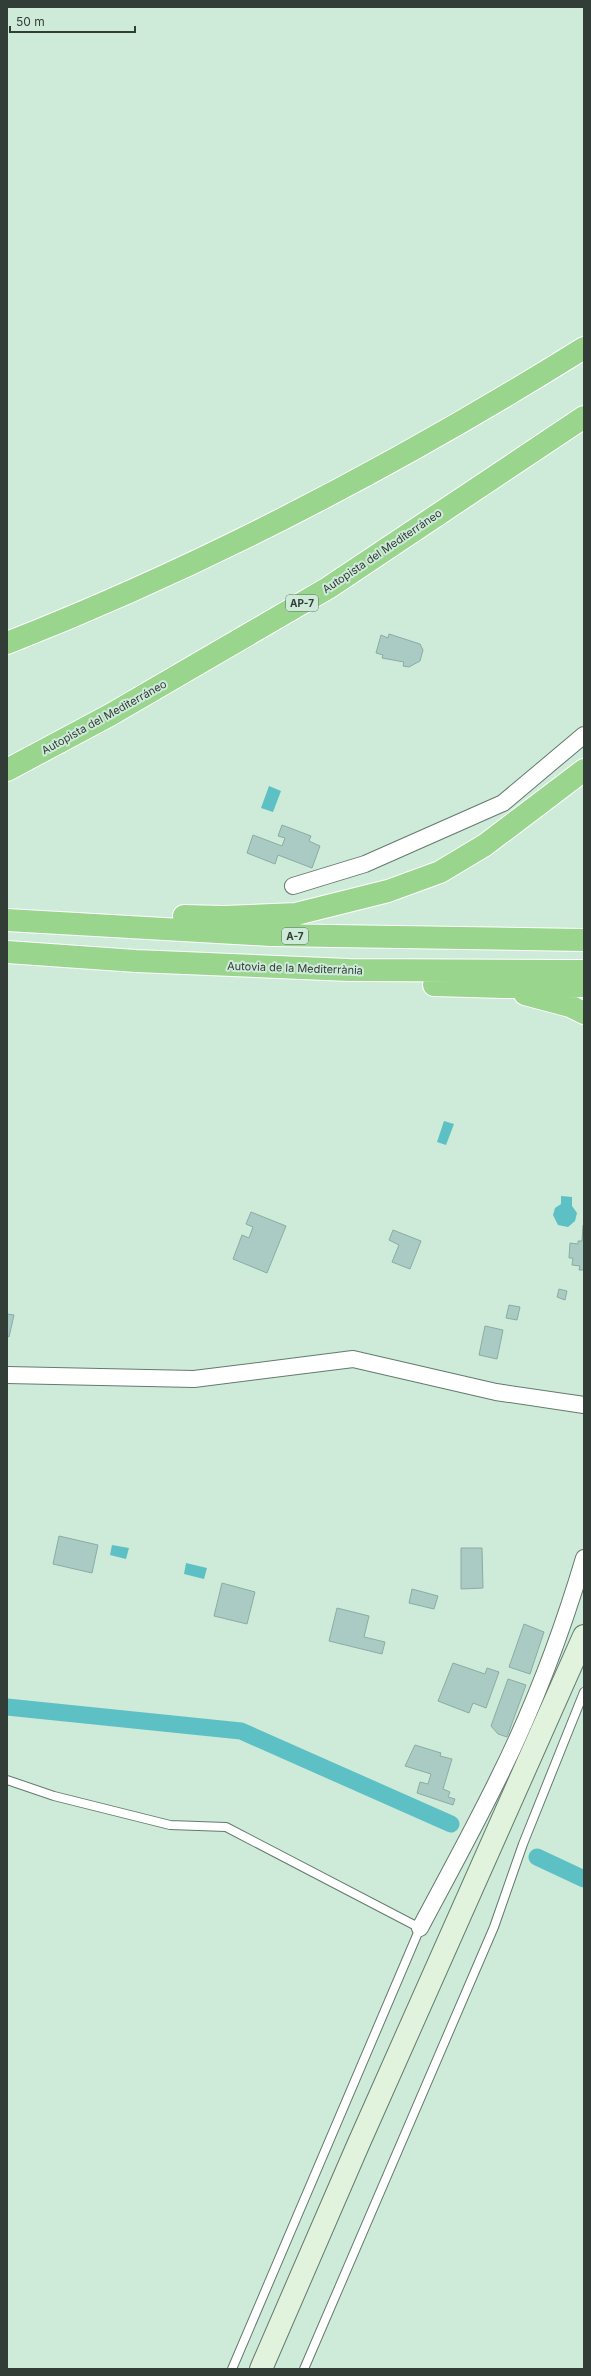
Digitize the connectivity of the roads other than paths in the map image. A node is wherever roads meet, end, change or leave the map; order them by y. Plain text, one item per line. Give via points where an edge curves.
1 (584, 348) edge
2 (584, 417) edge
3 (7, 643) edge
4 (584, 735) edge
5 (7, 770) edge
6 (584, 770) edge
7 (293, 886) dead end
8 (7, 920) edge
9 (70, 924) junction
10 (584, 940) edge
11 (7, 952) edge
12 (349, 970) junction
13 (584, 971) edge
14 (584, 986) edge
15 (503, 987) junction
16 (584, 1013) edge
17 (7, 1375) edge
18 (584, 1405) edge
19 (584, 1558) edge
20 (584, 1636) edge
21 (584, 1692) edge
22 (7, 1780) edge
23 (420, 1928) junction
24 (232, 2369) edge
25 (261, 2369) edge
26 (304, 2369) edge

1 - 3 highway via 394,460 275,521 91,610
2 - 5 highway, Autopista del Mediterráneo / AP-7 via 328,588 110,715
4 - 7 street via 503,803 365,864
6 - 9 highway via 485,846 440,872 388,891 296,914 224,917 106,913
8 - 9 highway, A-7
9 - 10 highway, A-7 via 270,935
11 - 12 highway, Autovia de la Mediterrània via 136,961
12 - 13 highway, Autovia de la Mediterrània
12 - 15 highway via 393,983
14 - 15 highway
15 - 16 highway via 570,1006
17 - 18 street via 194,1379 353,1359 496,1392
19 - 23 street via 570,1605 498,1780
20 - 25 street via 364,2130
21 - 26 lane via 523,1844 494,1927
22 - 23 lane via 54,1796 170,1825 226,1827
23 - 24 lane

